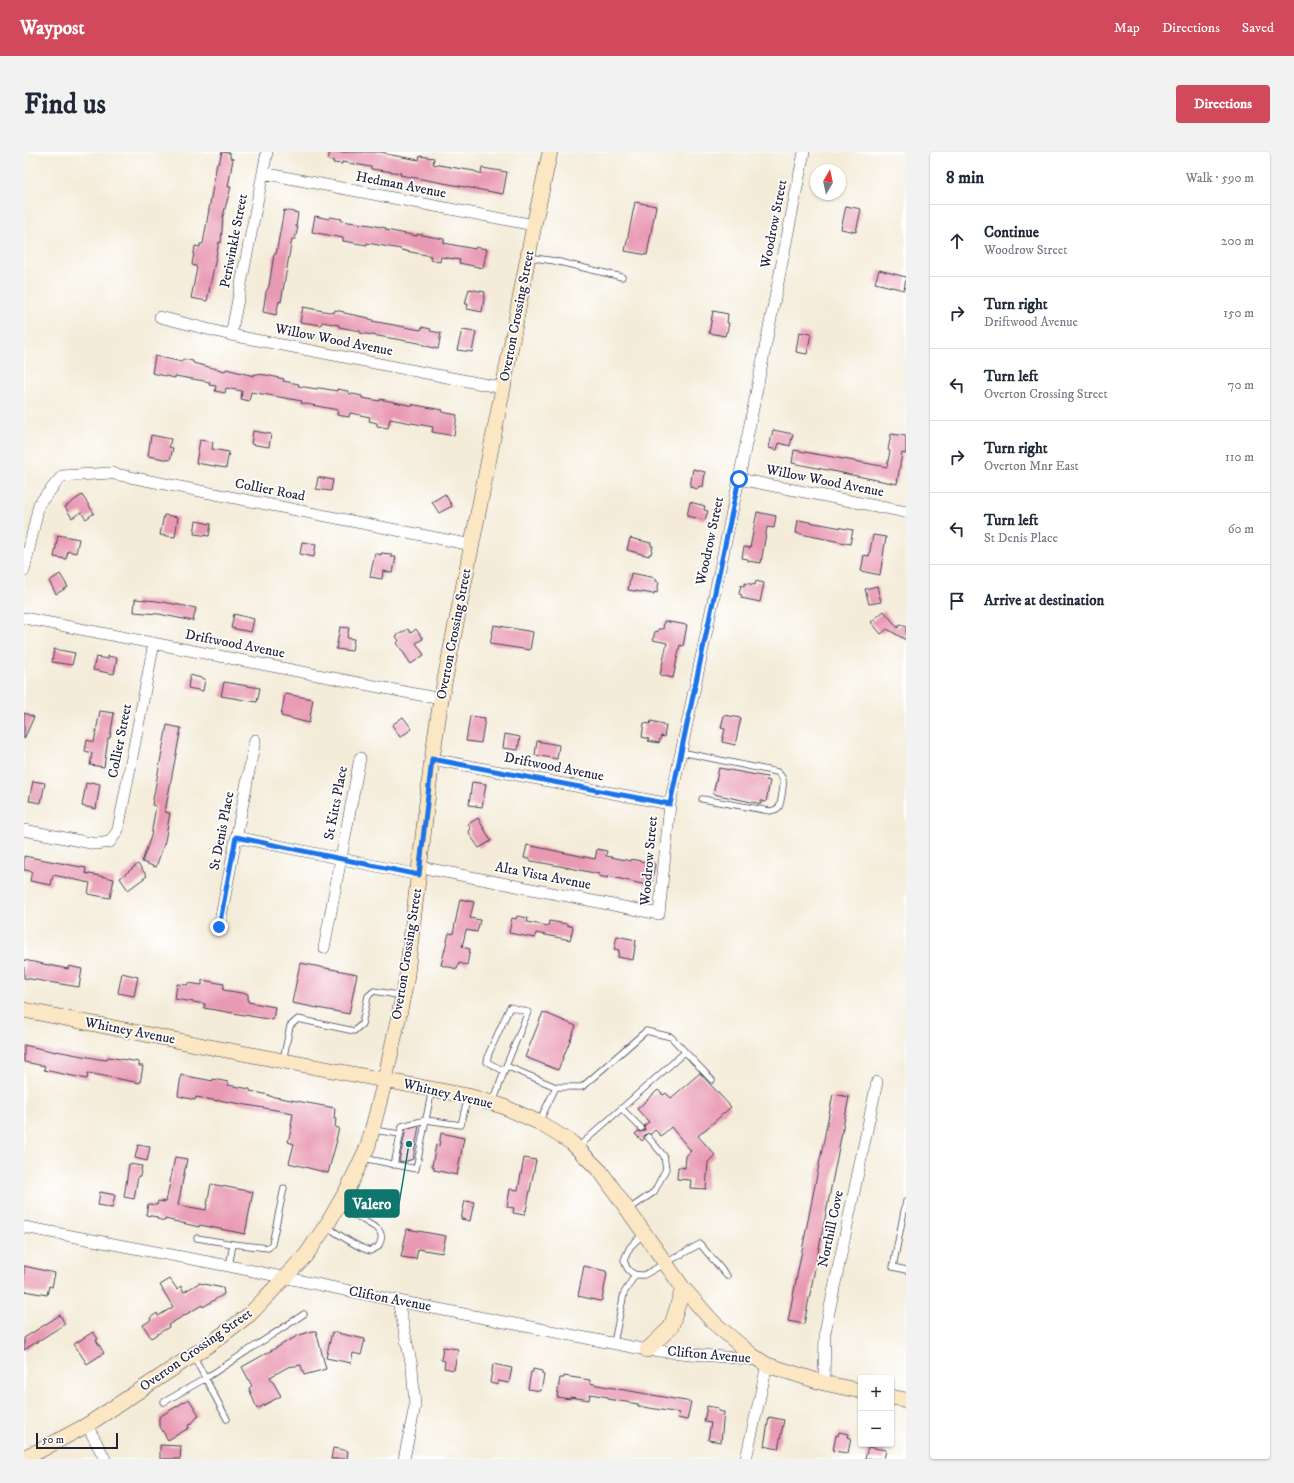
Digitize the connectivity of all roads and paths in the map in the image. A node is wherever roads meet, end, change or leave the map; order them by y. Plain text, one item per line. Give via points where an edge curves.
1 (267, 152) edge
2 (550, 152) edge
3 (804, 152) edge
4 (263, 173) junction
5 (534, 226) junction
6 (528, 256) junction
7 (622, 277) dead end
8 (160, 317) dead end
9 (231, 335) junction
10 (504, 388) junction
11 (739, 479) junction
12 (906, 512) edge
13 (472, 545) junction
14 (24, 571) edge
15 (24, 618) edge
16 (154, 643) junction
17 (441, 699) junction
18 (255, 740) dead end
19 (681, 752) junction
20 (360, 758) dead end
21 (432, 759) junction
22 (702, 799) dead end
23 (670, 804) junction
24 (24, 830) edge
25 (236, 837) junction
26 (341, 859) junction
27 (420, 871) junction
28 (660, 914) joint
29 (219, 927) dead end
30 (324, 948) dead end
31 (403, 996) junction
32 (24, 1010) edge
33 (685, 1052) junction
34 (283, 1061) junction
35 (505, 1069) junction
36 (385, 1080) junction
37 (712, 1080) dead end
38 (877, 1082) dead end
39 (556, 1087) junction
40 (432, 1089) junction
41 (468, 1096) junction
42 (493, 1103) junction
43 (622, 1109) junction
44 (426, 1120) junction
45 (538, 1122) junction
46 (641, 1128) dead end
47 (372, 1130) junction
48 (400, 1134) junction
49 (648, 1137) dead end
50 (576, 1148) junction
51 (363, 1158) junction
52 (394, 1165) junction
53 (284, 1188) dead end
54 (906, 1201) edge
55 (338, 1206) junction
56 (628, 1210) junction
57 (326, 1226) junction
58 (24, 1227) edge
59 (645, 1233) junction
60 (197, 1238) dead end
61 (233, 1244) junction
62 (666, 1263) junction
63 (229, 1266) junction
64 (906, 1270) edge
65 (635, 1275) junction
66 (727, 1276) dead end
67 (285, 1278) junction
68 (683, 1288) junction
69 (398, 1301) junction
70 (304, 1314) dead end
71 (614, 1343) junction
72 (647, 1350) junction
73 (193, 1355) junction
74 (763, 1362) junction
75 (206, 1378) junction
76 (824, 1384) junction
77 (858, 1390) edge
78 (894, 1398) edge
79 (906, 1400) edge
80 (164, 1402) dead end
81 (227, 1419) dead end
82 (87, 1425) junction
83 (24, 1457) edge
84 (105, 1459) edge
85 (404, 1459) edge
86 (746, 1459) edge

1 - 4 street, Periwinkle Street
2 - 5 main road, Overton Crossing Street
3 - 11 street, Woodrow Street
4 - 5 street, Hedman Avenue
4 - 9 street, Periwinkle Street
5 - 6 main road, Overton Crossing Street
6 - 7 lane
6 - 10 main road, Overton Crossing Street
8 - 9 street, Willow Wood Avenue
9 - 10 street, Willow Wood Avenue
10 - 13 main road, Overton Crossing Street
11 - 12 street, Willow Wood Avenue
11 - 19 street, Woodrow Street
13 - 14 street, Collier Road via 110,473 62,476 39,504
13 - 17 main road, Overton Crossing Street
15 - 16 street, Driftwood Avenue
16 - 17 street, Driftwood Avenue
16 - 24 street, Collier Street via 118,830 110,842 96,844
17 - 21 main road, Overton Crossing Street
18 - 25 street, St Denis Place
19 - 22 lane via 777,772 783,779 780,803 775,810
19 - 23 street, Woodrow Street
20 - 26 street, St Kitts Place
21 - 23 street, Driftwood Avenue
21 - 27 main road, Overton Crossing Street
23 - 28 street, Woodrow Street
25 - 26 street, Alta Vista Avenue
25 - 29 street, St Denis Place
26 - 27 street, Alta Vista Avenue
26 - 30 street, St Kitts Place
27 - 28 street, Alta Vista Avenue
27 - 31 main road, Overton Crossing Street
31 - 34 lane via 374,991 368,996 362,1024 354,1031 298,1019 290,1026
31 - 36 main road, Overton Crossing Street
32 - 34 main road, Whitney Avenue
33 - 37 lane
33 - 39 lane via 671,1037 646,1031 582,1087
33 - 43 lane
34 - 36 main road, Whitney Avenue
35 - 35 lane via 528,1012 510,1007 487,1062
35 - 39 lane
35 - 42 lane
36 - 40 main road, Whitney Avenue
36 - 47 main road, Overton Crossing Street
38 - 76 street, Northill Cove via 825,1333
39 - 45 lane
40 - 41 main road, Whitney Avenue
40 - 44 lane
41 - 42 main road, Whitney Avenue
41 - 44 lane via 461,1125
42 - 45 main road, Whitney Avenue
43 - 46 lane
43 - 50 lane
44 - 48 lane via 402,1126
44 - 52 lane via 420,1135 416,1169
45 - 50 main road, Whitney Avenue
47 - 48 lane
47 - 51 main road, Overton Crossing Street
48 - 52 lane via 399,1153
49 - 56 lane via 664,1156 666,1169 654,1192
50 - 56 main road, Whitney Avenue via 601,1172
51 - 52 lane
51 - 55 main road, Overton Crossing Street
53 - 61 lane via 272,1244 268,1248
54 - 64 lane via 893,1267
55 - 57 main road, Overton Crossing Street
55 - 57 lane via 381,1232 382,1238 378,1247 370,1251
56 - 59 main road, Whitney Avenue
57 - 67 main road, Overton Crossing Street via 306,1255
58 - 63 street, Clifton Avenue
59 - 62 main road, Whitney Avenue
59 - 65 lane via 630,1246 624,1260 628,1270
60 - 61 lane
61 - 63 lane
62 - 65 lane via 644,1275
62 - 66 lane via 700,1244
62 - 68 main road, Whitney Avenue
63 - 67 street, Clifton Avenue
65 - 71 lane via 624,1293
67 - 69 street, Clifton Avenue
67 - 73 main road, Overton Crossing Street via 250,1314
68 - 72 main road via 671,1328
68 - 74 main road, Whitney Avenue via 714,1323
69 - 71 street, Clifton Avenue
69 - 85 street via 412,1367 415,1406
70 - 75 lane
71 - 72 street, Clifton Avenue
72 - 74 street, Clifton Avenue
73 - 75 lane
73 - 82 main road, Overton Crossing Street
74 - 76 main road, Clifton Avenue
74 - 86 street
75 - 80 lane
75 - 81 lane
76 - 77 main road, Clifton Avenue
78 - 79 main road
82 - 83 main road, Overton Crossing Street
82 - 84 street

